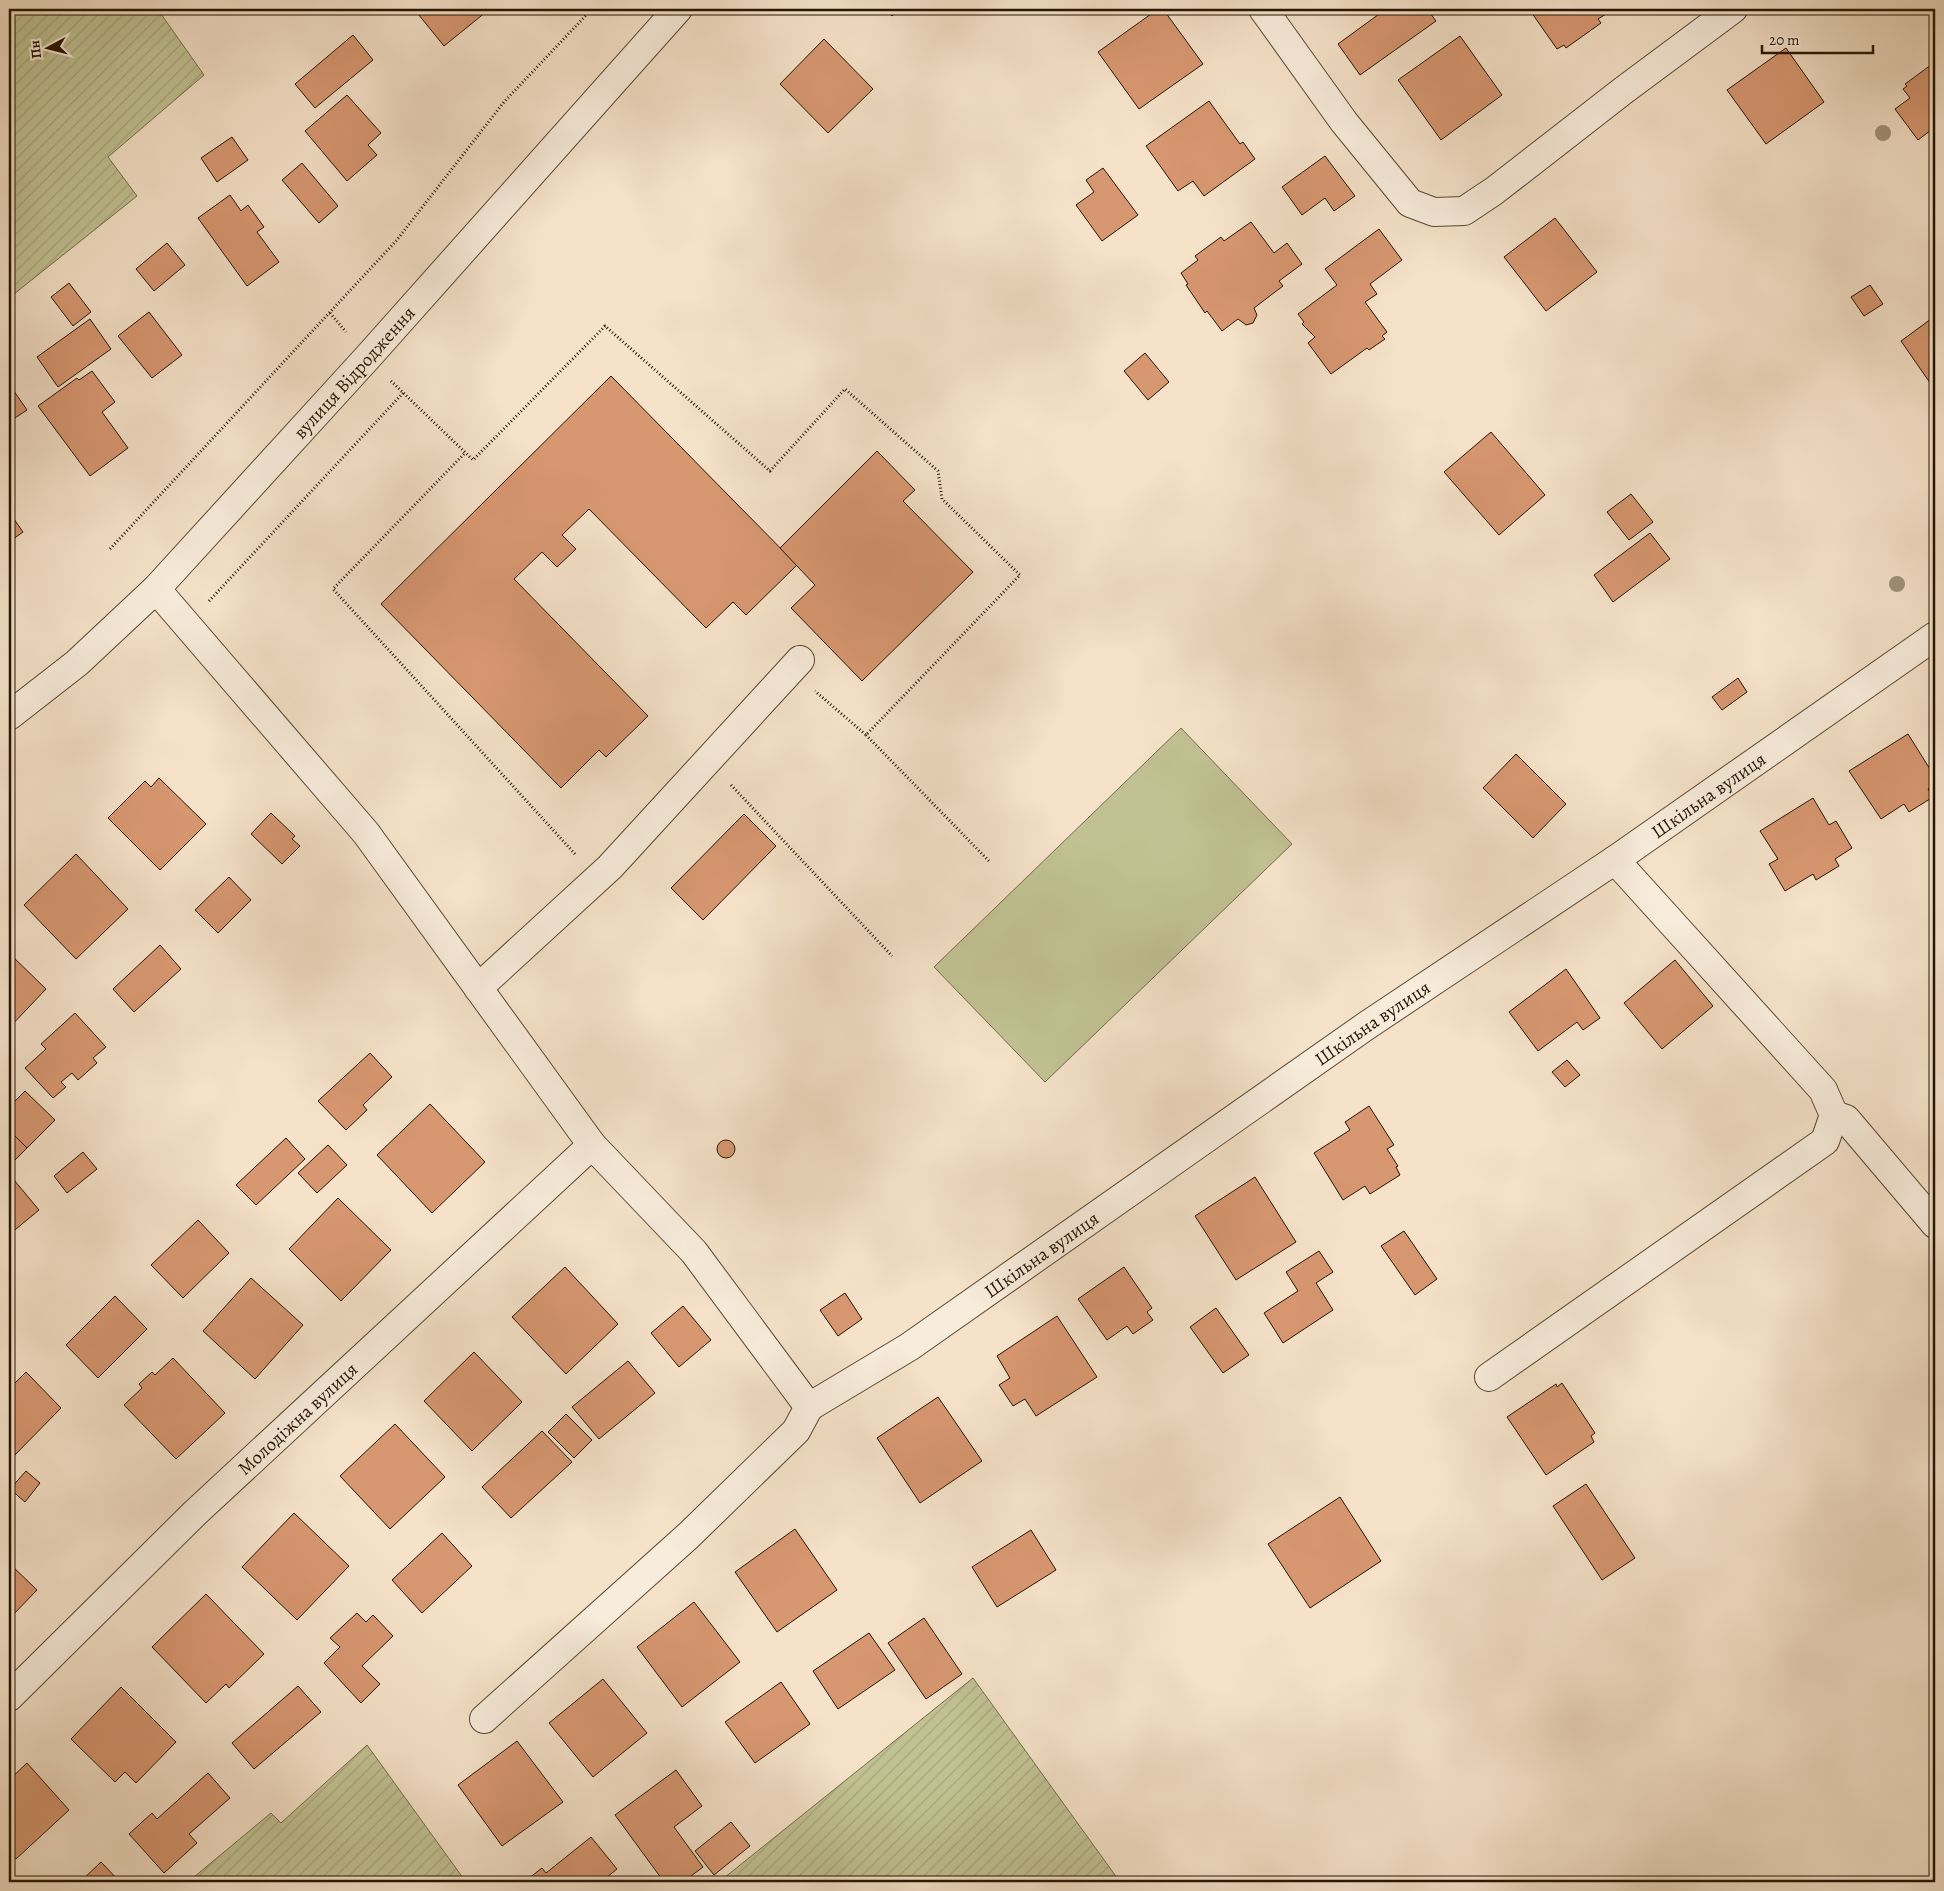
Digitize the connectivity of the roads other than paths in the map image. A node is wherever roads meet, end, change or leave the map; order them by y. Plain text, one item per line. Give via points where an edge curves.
1 (678, 9) edge
2 (1263, 9) edge
3 (1733, 9) edge
4 (156, 589) junction
5 (1935, 636) edge
6 (795, 665) road end
7 (9, 716) edge
8 (1615, 860) junction
9 (478, 988) junction
10 (1834, 1115) junction
11 (592, 1145) junction
12 (1935, 1224) edge
13 (1489, 1377) dead end
14 (809, 1407) junction
15 (9, 1697) edge
16 (484, 1719) dead end

1 - 4 street, вулиця Відродження
2 - 3 street via 1344,122 1410,203 1434,212 1464,211 1494,192
4 - 7 street, вулиця Відродження via 77,663
4 - 9 street via 366,833
5 - 8 street, Шкільна вулиця
6 - 9 street via 598,879
8 - 10 street via 1823,1090
8 - 14 street, Шкільна вулиця via 1366,1026 909,1347
9 - 11 street
10 - 12 street via 1846,1119
10 - 13 street via 1825,1141
11 - 14 street via 694,1252
11 - 15 street, Молодіжна вулиця via 195,1513
14 - 16 street via 796,1430 688,1536

